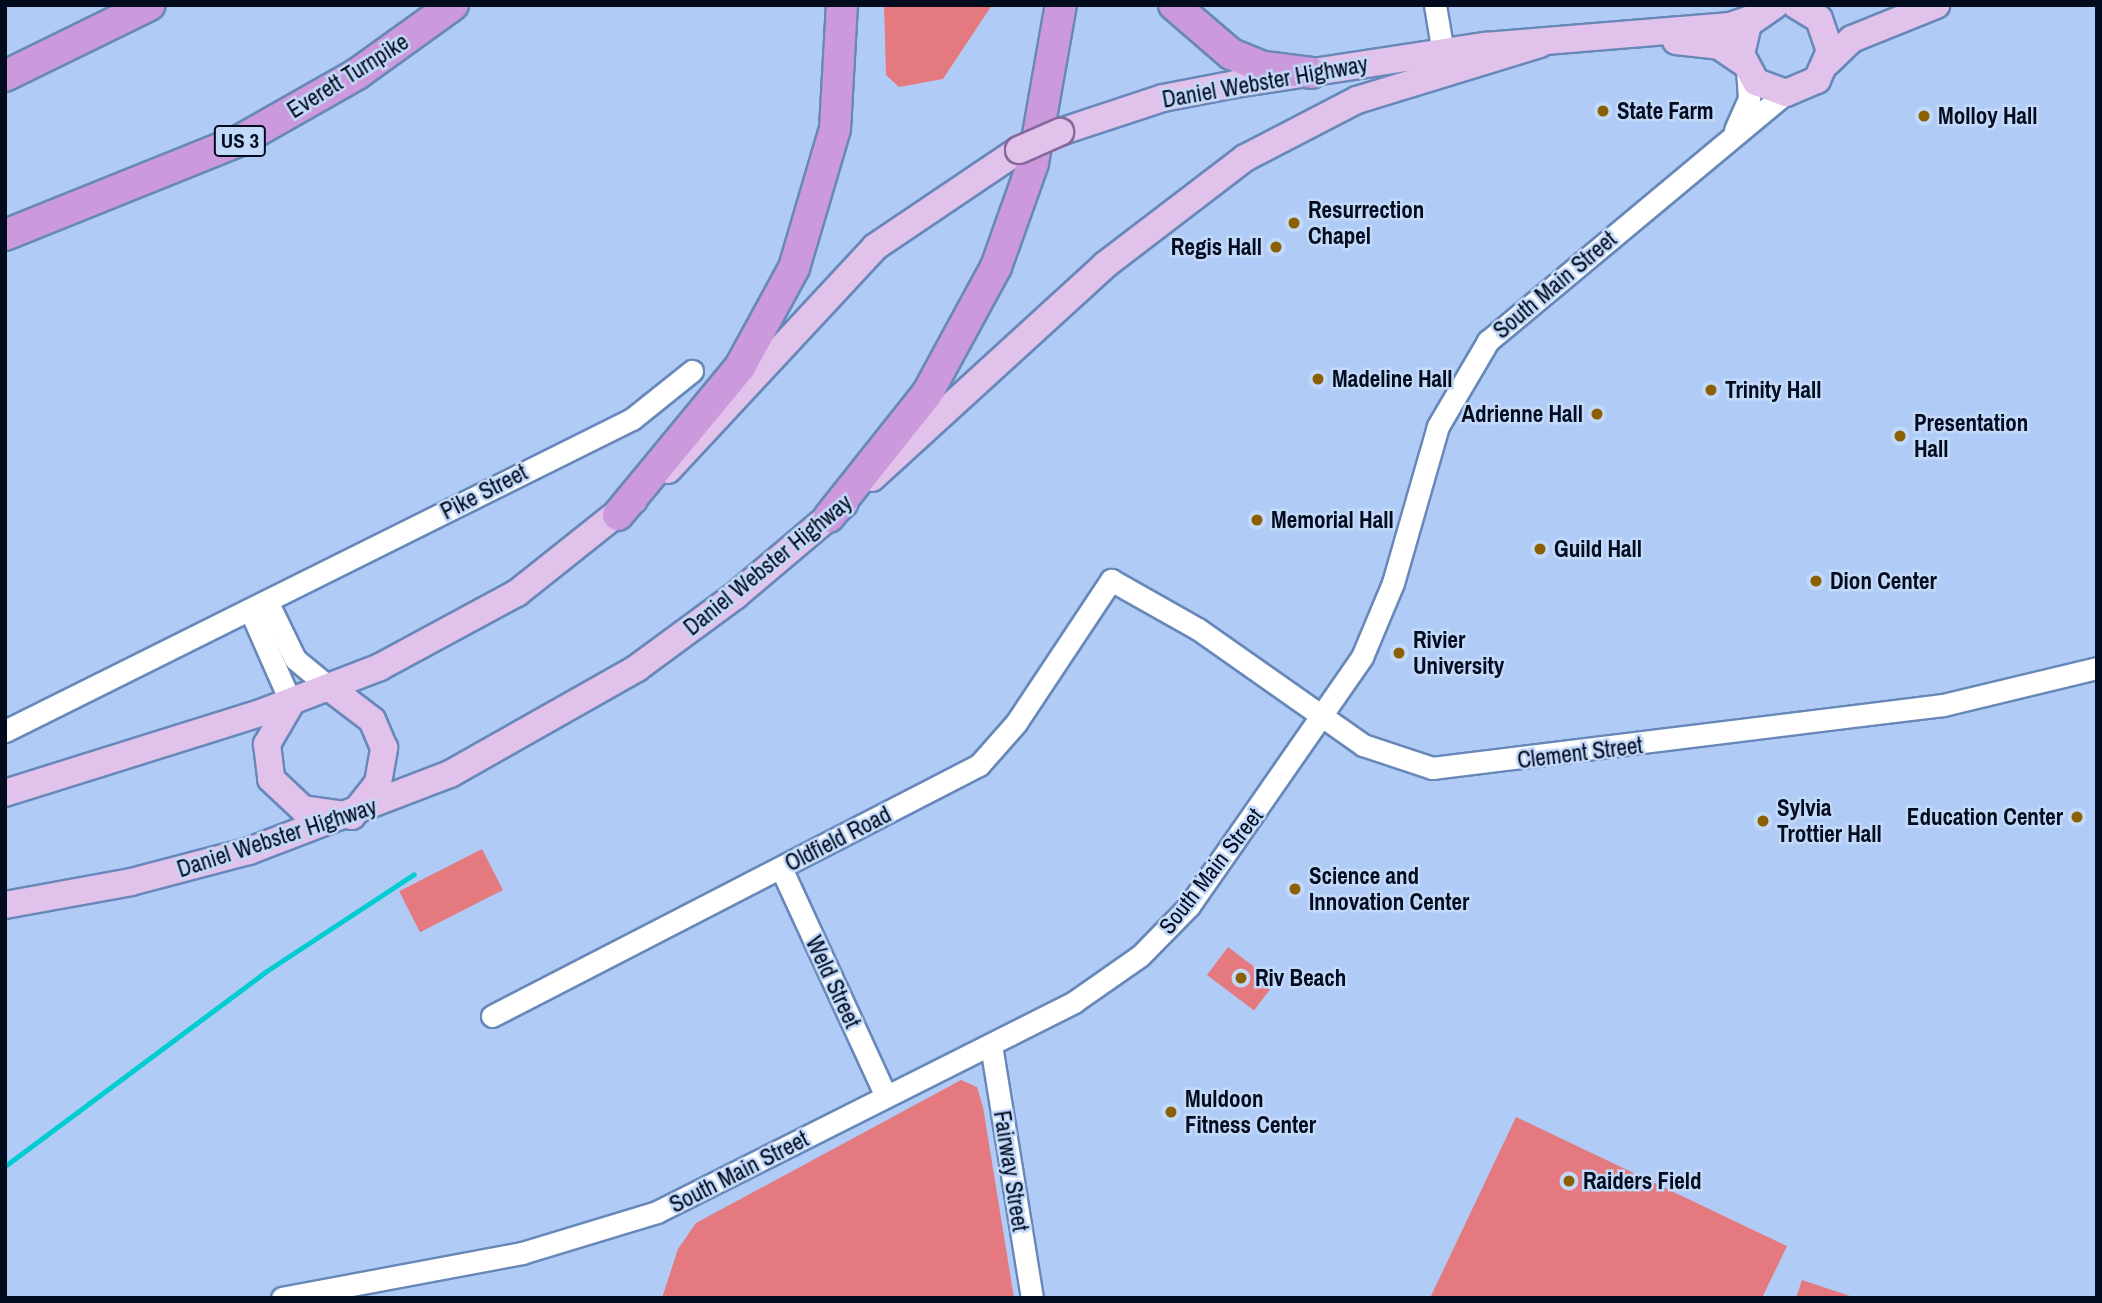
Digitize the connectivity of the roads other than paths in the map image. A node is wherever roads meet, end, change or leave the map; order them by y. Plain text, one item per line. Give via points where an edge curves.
1 (453, 5) edge
2 (842, 5) edge
3 (1061, 5) edge
4 (1174, 5) edge
5 (1435, 5) edge
6 (1898, 5) edge
7 (1936, 5) edge
8 (145, 7) edge
9 (1805, 9) edge
10 (1764, 12) edge
11 (1651, 33) junction
12 (1444, 63) junction
13 (1827, 64) junction
14 (1745, 67) junction
15 (1312, 73) junction
16 (5, 76) edge
17 (1786, 93) junction
18 (1728, 141) junction
19 (5, 235) edge
20 (692, 371) dead end
21 (618, 515) junction
22 (829, 517) junction
23 (1111, 580) joint
24 (258, 605) junction
25 (2097, 668) edge
26 (330, 688) junction
27 (291, 703) junction
28 (1325, 716) junction
29 (5, 731) edge
30 (5, 793) edge
31 (352, 816) junction
32 (781, 868) junction
33 (5, 905) edge
34 (492, 1016) dead end
35 (991, 1045) junction
36 (886, 1096) junction
37 (360, 1291) edge
38 (282, 1298) edge
39 (1032, 1298) edge

1 - 19 highway, Everett Turnpike / US 3 via 356,74 241,140
2 - 21 highway via 833,137 794,268 740,367
3 - 22 highway via 1033,163 996,267 927,394
4 - 15 highway via 1231,54
5 - 12 street
6 - 9 main road via 1847,21
7 - 13 main road via 1852,39
8 - 16 highway
9 - 13 main road via 1828,36
10 - 11 main road
10 - 14 main road via 1742,39
11 - 12 main road via 1540,44
11 - 14 main road via 1719,46
12 - 15 main road, Daniel Webster Highway
12 - 22 main road, Daniel Webster Highway via 1316,118 1202,186 1105,265
13 - 17 main road via 1812,84
14 - 17 main road via 1767,89
14 - 18 street, South Main Street via 1747,104
15 - 21 main road, Daniel Webster Highway, bridge via 1171,96 1018,150 875,247 721,420
17 - 18 street, South Main Street
18 - 28 street, South Main Street via 1516,313 1465,374 1437,426 1381,621
20 - 24 street, Pike Street via 632,419
21 - 26 main road, Daniel Webster Highway via 492,608
22 - 31 main road, Daniel Webster Highway via 718,609 602,691 477,761
23 - 28 street, Clement Street via 1198,629
23 - 32 street, Oldfield Road via 995,752 955,779
24 - 26 street via 295,659
24 - 27 street
24 - 29 street, Pike Street
25 - 28 street, Clement Street via 1943,705 1452,768 1390,758
26 - 27 main road, Daniel Webster Highway
26 - 31 main road via 372,720 384,748 378,783
27 - 30 main road, Daniel Webster Highway
27 - 31 main road via 267,744 271,779 303,809
28 - 35 street, South Main Street via 1160,938 1108,981
31 - 33 main road, Daniel Webster Highway via 181,871
32 - 34 street, Oldfield Road
32 - 36 street, Weld Street
35 - 36 street, South Main Street
35 - 39 street, Fairway Street
36 - 37 street, South Main Street via 657,1212 535,1250
37 - 38 street, South Main Street

